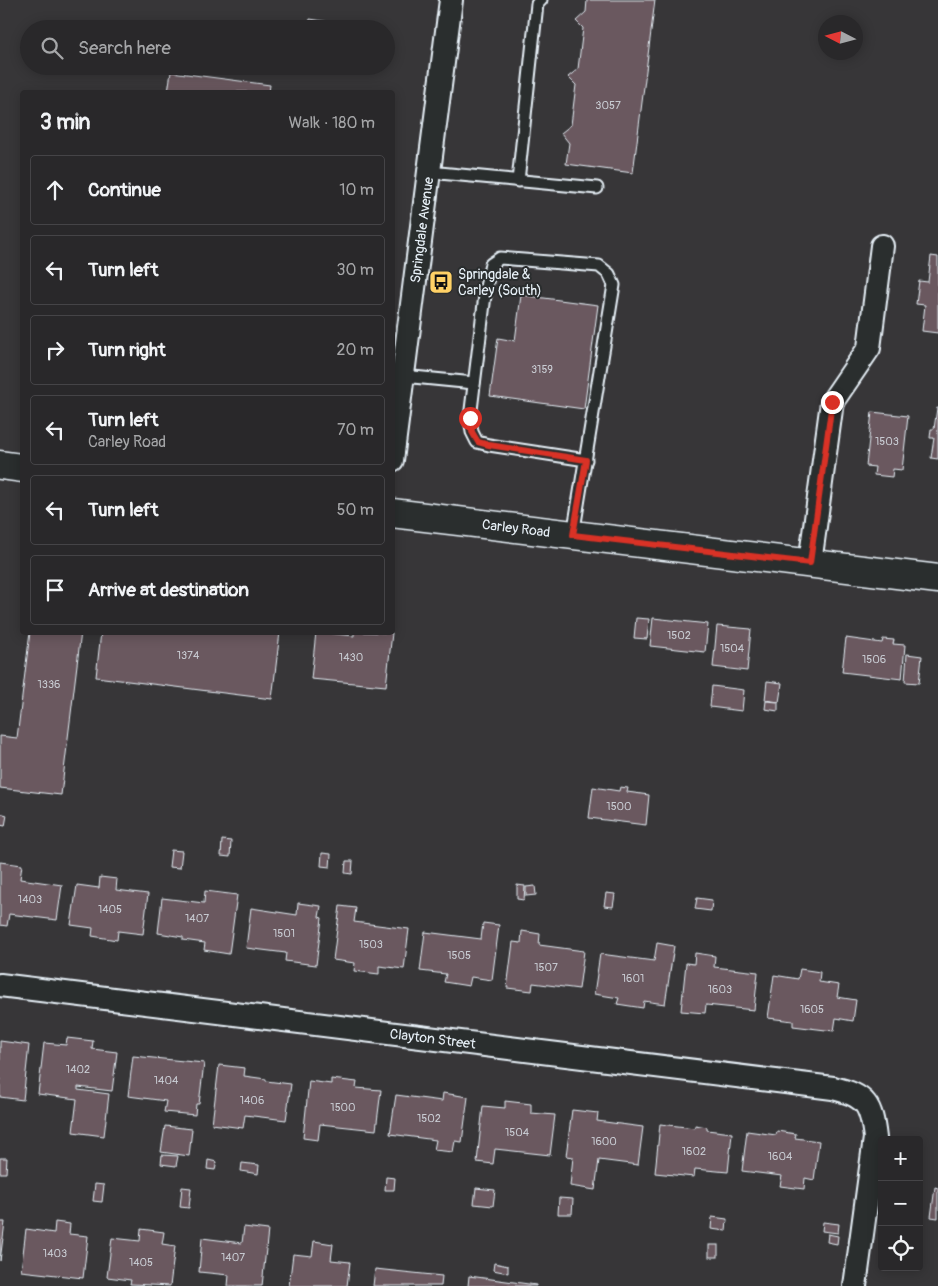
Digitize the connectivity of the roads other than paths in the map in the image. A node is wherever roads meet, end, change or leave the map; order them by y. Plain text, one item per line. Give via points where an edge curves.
1 (452, 0) edge
2 (541, 0) edge
3 (429, 172) junction
4 (518, 181) junction
5 (597, 188) dead end
6 (882, 246) dead end
7 (403, 376) junction
8 (474, 383) junction
9 (395, 437) edge
10 (586, 460) junction
11 (0, 465) edge
12 (20, 468) edge
13 (395, 514) edge
14 (573, 535) junction
15 (810, 563) junction
16 (938, 579) edge
17 (0, 985) edge
18 (855, 1286) edge

1 - 3 street, Springdale Avenue
2 - 4 lane
3 - 4 lane
3 - 7 street, Springdale Avenue
4 - 5 lane
6 - 15 street via 869,348 832,402
7 - 8 lane
7 - 9 street, Springdale Avenue
8 - 10 lane via 470,418 472,432 478,442
8 - 10 lane via 491,264 500,258 600,266 614,285
10 - 14 lane
11 - 12 street
13 - 14 street, Carley Road
14 - 15 street, Carley Road
15 - 16 street, Carley Road
17 - 18 street, Clayton Street via 851,1092 864,1101 872,1116 875,1138

